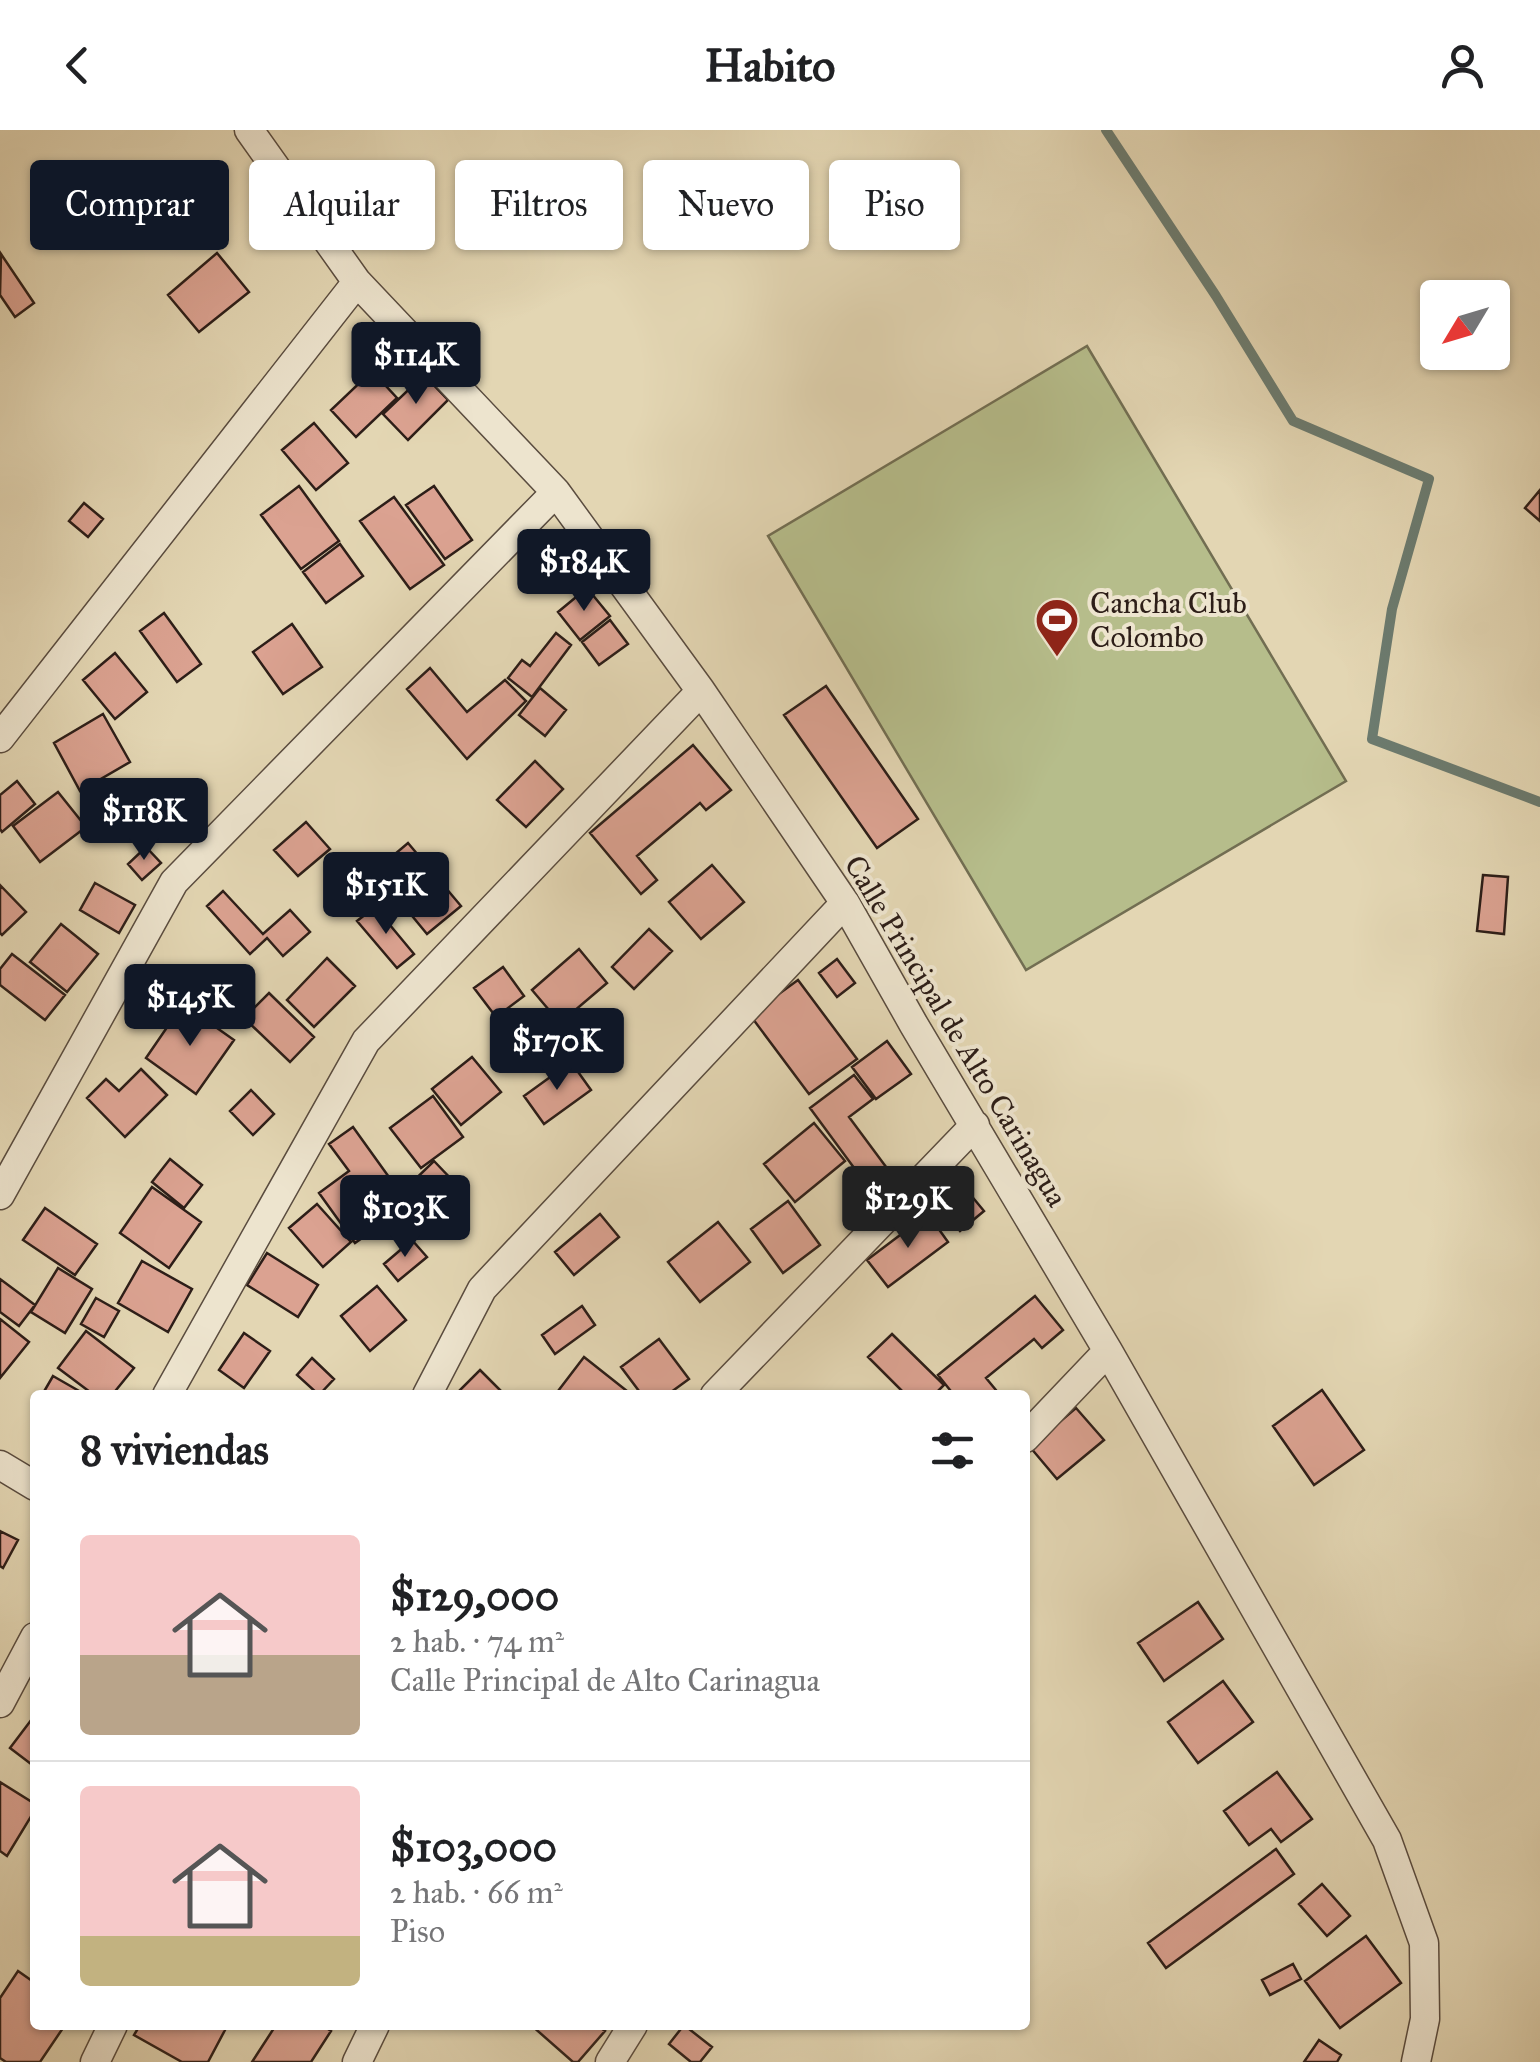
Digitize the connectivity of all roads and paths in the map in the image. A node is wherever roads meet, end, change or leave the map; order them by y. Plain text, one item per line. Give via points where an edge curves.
1 (250, 130) edge
2 (357, 282) junction
3 (556, 492) junction
4 (702, 691) junction
5 (0, 738) edge
6 (845, 903) junction
7 (974, 1126) junction
8 (0, 1194) edge
9 (1108, 1351) junction
10 (170, 1390) edge
11 (430, 1390) edge
12 (720, 1390) edge
13 (1030, 1433) edge
14 (0, 1465) edge
15 (30, 1483) edge
16 (30, 1646) edge
17 (0, 1703) edge
18 (111, 2030) edge
19 (373, 2030) edge
20 (630, 2030) edge
21 (95, 2062) edge
22 (357, 2062) edge
23 (610, 2062) edge
24 (1416, 2062) edge

1 - 2 street, Calle Principal de Alto Carinagua
2 - 3 street, Calle Principal de Alto Carinagua
2 - 5 street
3 - 4 street, Calle Principal de Alto Carinagua
3 - 8 street via 174,882
4 - 6 street, Calle Principal de Alto Carinagua
4 - 10 street via 366,1041
6 - 7 street, Calle Principal de Alto Carinagua
6 - 11 street via 482,1289
7 - 9 street, Calle Principal de Alto Carinagua
7 - 12 street
9 - 13 street
9 - 24 street, Calle Principal de Alto Carinagua via 1387,1840 1424,1943 1426,2019
14 - 15 street
16 - 17 street
18 - 21 street
19 - 22 street
20 - 23 street

